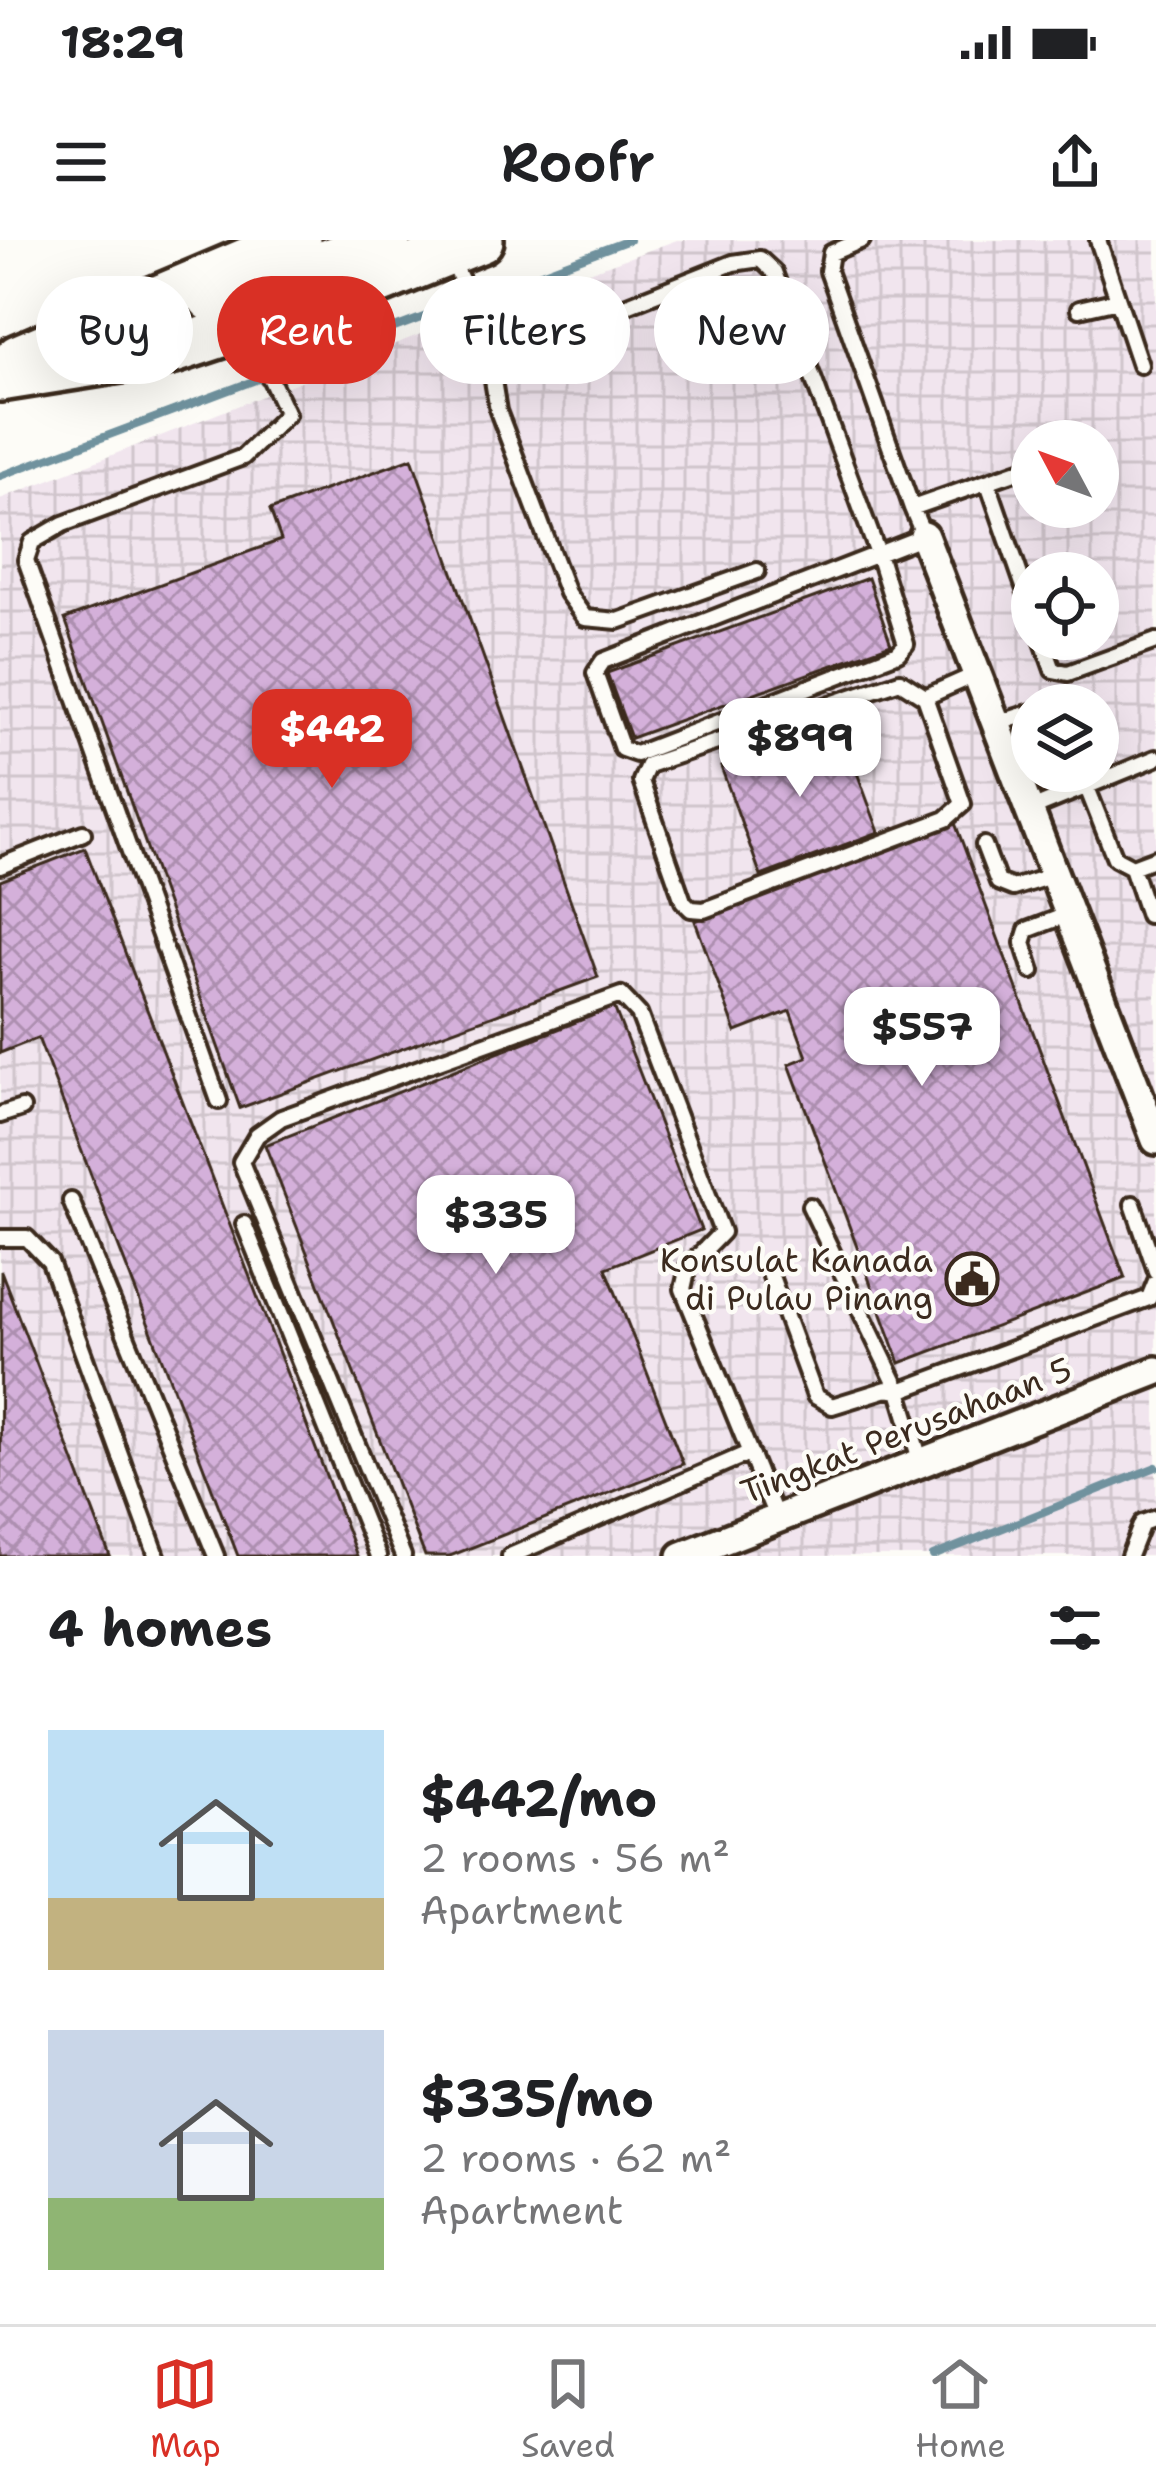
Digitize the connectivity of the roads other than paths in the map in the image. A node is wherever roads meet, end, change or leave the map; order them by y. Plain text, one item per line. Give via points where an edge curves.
1 (387, 240) edge
2 (862, 240) edge
3 (1098, 240) edge
4 (280, 244) edge
5 (461, 254) edge
6 (396, 280) edge
7 (193, 281) edge
8 (1118, 300) junction
9 (193, 302) edge
10 (630, 304) edge
11 (1079, 309) dead end
12 (217, 344) edge
13 (36, 349) edge
14 (0, 365) edge
15 (1140, 365) dead end
16 (0, 378) edge
17 (273, 384) edge
18 (494, 384) edge
19 (1011, 474) edge
20 (988, 483) junction
21 (912, 508) junction
22 (923, 536) junction
23 (1012, 552) edge
24 (878, 554) junction
25 (757, 571) dead end
26 (1156, 641) edge
27 (1119, 654) edge
28 (1049, 660) edge
29 (1104, 660) edge
30 (977, 674) junction
31 (925, 697) junction
32 (1011, 719) edge
33 (996, 724) junction
34 (1156, 758) edge
35 (1119, 772) edge
36 (1070, 792) edge
37 (1089, 792) edge
38 (1029, 810) junction
39 (83, 833) dead end
40 (984, 845) dead end
41 (1156, 858) edge
42 (0, 866) edge
43 (1132, 867) junction
44 (1054, 875) junction
45 (1069, 914) junction
46 (1148, 915) dead end
47 (1032, 970) dead end
48 (219, 1101) dead end
49 (22, 1108) dead end
50 (0, 1115) edge
51 (1156, 1140) edge
52 (71, 1201) dead end
53 (1133, 1204) dead end
54 (810, 1206) dead end
55 (244, 1224) dead end
56 (0, 1238) edge
57 (769, 1271) dead end
58 (1156, 1271) edge
59 (1156, 1281) edge
60 (1156, 1371) edge
61 (899, 1391) junction
62 (749, 1453) junction
63 (921, 1463) junction
64 (1156, 1518) edge
65 (777, 1519) junction
66 (158, 1556) edge
67 (216, 1556) edge
68 (378, 1556) edge
69 (403, 1556) edge
70 (510, 1556) edge
71 (682, 1556) edge
72 (1129, 1556) edge

1 - 9 main road
2 - 21 lane via 831,253 828,271
3 - 8 lane
4 - 7 main road
5 - 6 main road
8 - 11 lane
8 - 15 lane
10 - 24 lane via 734,263 760,259 774,272
12 - 16 main road
13 - 14 main road
17 - 48 lane via 287,415 243,458 63,524 32,542 26,560
18 - 25 lane via 567,593 585,618 618,621
19 - 20 lane
20 - 21 lane
20 - 23 lane
21 - 22 lane
22 - 24 lane
22 - 30 street
24 - 24 lane via 603,661 595,673 622,749 636,754 898,653 906,644
26 - 27 lane
28 - 29 lane via 1053,670 1068,673
30 - 31 lane
30 - 33 street
31 - 31 lane via 963,805 946,819 704,910 682,901 641,781 648,765 900,681
32 - 33 lane
33 - 38 street
34 - 35 lane
36 - 38 lane
37 - 43 lane via 1115,858
38 - 44 street
39 - 42 lane
40 - 44 lane via 998,882 1013,888
41 - 43 lane
43 - 46 lane
44 - 45 street
45 - 47 lane via 1028,930 1023,943
45 - 51 street
49 - 50 lane
52 - 67 lane
53 - 58 lane
54 - 61 lane
55 - 68 lane
56 - 66 lane via 27,1238 50,1262
57 - 61 lane via 815,1396 832,1406
59 - 61 lane via 1149,1298
60 - 63 street, Tingkat Perusahaan 5
61 - 63 lane
62 - 65 lane
62 - 69 lane via 682,1288 688,1267 722,1232 639,1014 622,994 280,1118 241,1162
62 - 70 lane
63 - 65 street, Tingkat Perusahaan 5
64 - 72 lane via 1142,1523
65 - 71 street, Tingkat Perusahaan 5

